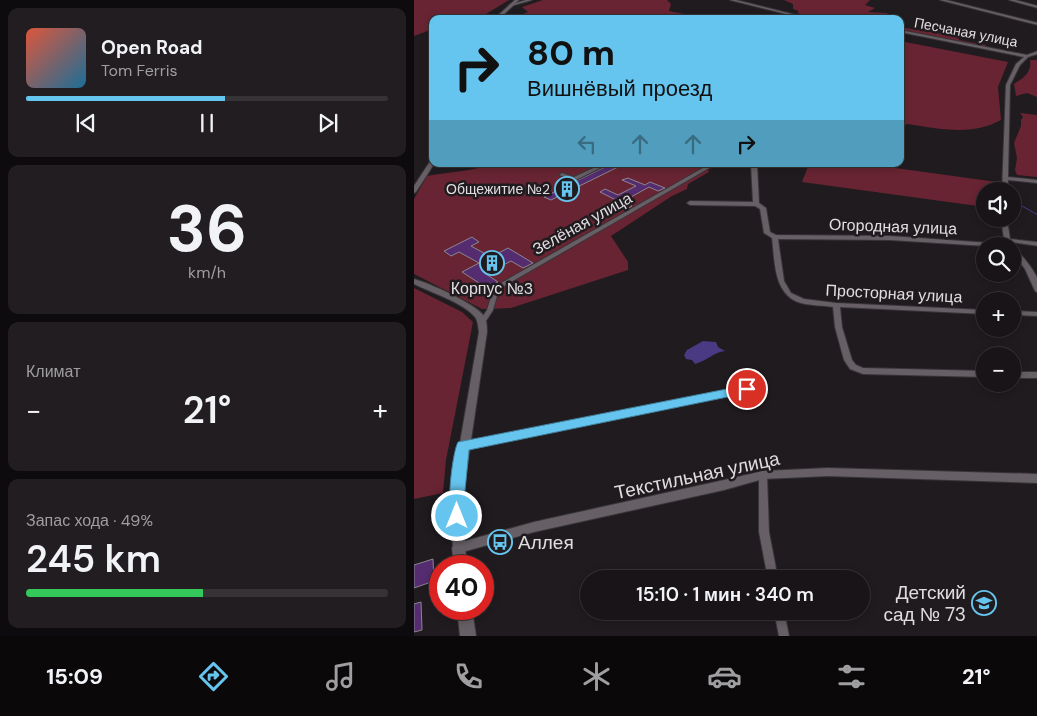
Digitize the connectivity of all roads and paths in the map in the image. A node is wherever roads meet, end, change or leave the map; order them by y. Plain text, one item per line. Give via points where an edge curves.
1 (518, 0) edge
2 (530, 0) edge
3 (732, 0) edge
4 (942, 0) edge
5 (1011, 0) edge
6 (511, 5) junction
7 (1037, 7) edge
8 (500, 15) edge
9 (795, 15) edge
10 (1037, 24) edge
11 (904, 32) edge
12 (1037, 52) edge
13 (1026, 56) junction
14 (429, 167) edge
15 (599, 167) edge
16 (709, 167) edge
17 (754, 167) edge
18 (562, 175) dead end
19 (1006, 178) junction
20 (1006, 182) edge
21 (1037, 182) edge
22 (414, 191) edge
23 (690, 203) dead end
24 (756, 204) junction
25 (775, 237) junction
26 (976, 242) edge
27 (1021, 244) edge
28 (1037, 244) edge
29 (1021, 257) edge
30 (414, 281) edge
31 (1037, 291) edge
32 (836, 305) junction
33 (976, 312) edge
34 (1021, 313) edge
35 (1037, 314) edge
36 (482, 322) junction
37 (976, 374) edge
38 (1021, 375) edge
39 (1037, 375) edge
40 (747, 389) dead end
41 (463, 446) junction
42 (763, 475) junction
43 (1037, 479) edge
44 (459, 548) junction
45 (460, 555) edge
46 (770, 570) edge
47 (466, 620) edge
48 (781, 620) edge
49 (468, 636) edge
50 (784, 636) edge

1 - 6 street
2 - 6 street
3 - 9 street
4 - 10 street
5 - 7 street
6 - 8 street
11 - 13 street, Песчаная улица
12 - 13 street
13 - 19 street via 1018,64 1008,85
14 - 22 street
15 - 18 street via 574,179
16 - 36 street, Зелёная улица via 496,288 490,310
17 - 24 street
19 - 20 street
19 - 21 street
23 - 24 street
24 - 25 street via 763,208 767,233
25 - 26 street, Огородная улица
25 - 32 street, Просторная улица via 781,281 789,294 802,300
27 - 28 street, Огородная улица
29 - 31 street via 1034,278
30 - 36 street via 468,308
32 - 33 street, Просторная улица
32 - 37 street via 838,332 853,367
34 - 35 street
36 - 41 street via 482,342
38 - 39 street
40 - 41 street
41 - 44 street via 456,501
42 - 43 street, Текстильная улица via 828,472
42 - 44 street, Текстильная улица via 534,527
42 - 46 street via 764,532
44 - 45 main road
47 - 49 main road
48 - 50 street

